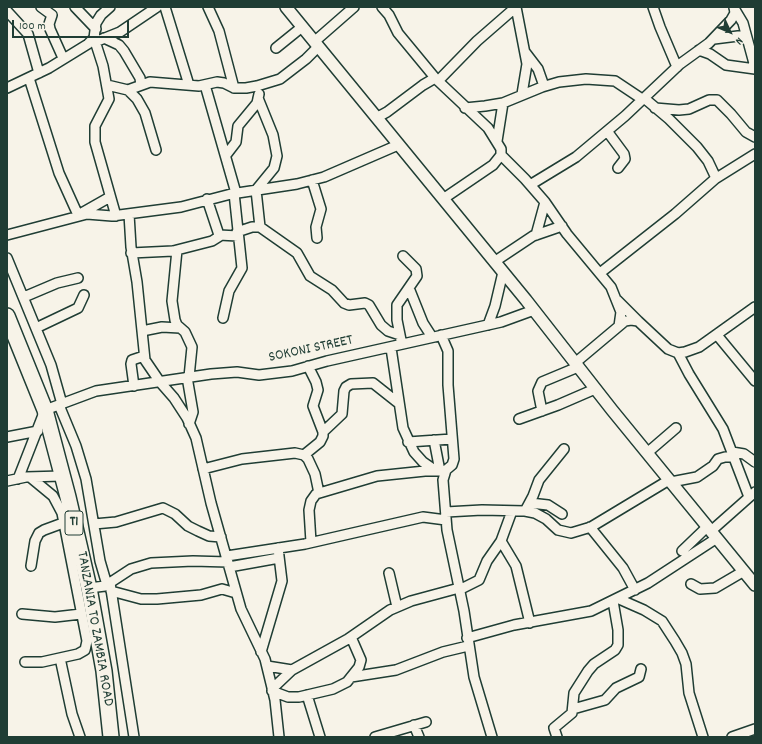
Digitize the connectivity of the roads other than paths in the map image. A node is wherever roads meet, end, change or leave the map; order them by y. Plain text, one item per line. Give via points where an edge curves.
1 (41, 7) edge
2 (75, 7) edge
3 (110, 7) edge
4 (157, 7) edge
5 (165, 7) edge
6 (208, 7) edge
7 (286, 7) edge
8 (354, 7) edge
9 (382, 7) edge
10 (516, 7) edge
11 (653, 7) edge
12 (734, 8) edge
13 (7, 11) edge
14 (302, 27) junction
15 (96, 29) junction
16 (746, 35) junction
17 (104, 38) junction
18 (94, 40) junction
19 (712, 40) junction
20 (316, 44) junction
21 (276, 48) dead end
22 (699, 50) junction
23 (524, 51) junction
24 (63, 58) junction
25 (677, 67) junction
26 (755, 68) edge
27 (39, 73) junction
28 (29, 78) junction
29 (437, 80) junction
30 (107, 85) junction
31 (141, 85) junction
32 (189, 85) junction
33 (205, 85) junction
34 (258, 86) junction
35 (544, 86) junction
36 (7, 88) edge
37 (234, 88) junction
38 (128, 90) junction
39 (522, 94) junction
40 (258, 98) junction
41 (643, 99) junction
42 (503, 103) junction
43 (465, 108) junction
44 (655, 108) junction
45 (376, 118) junction
46 (607, 131) junction
47 (755, 137) edge
48 (498, 141) junction
49 (398, 145) junction
50 (156, 150) dead end
51 (755, 154) edge
52 (226, 155) junction
53 (501, 155) junction
54 (618, 168) dead end
55 (716, 178) junction
56 (312, 180) junction
57 (530, 185) junction
58 (256, 190) junction
59 (235, 193) junction
60 (110, 197) junction
61 (207, 199) junction
62 (443, 199) junction
63 (545, 202) junction
64 (129, 214) junction
65 (77, 216) junction
66 (116, 216) junction
67 (562, 226) junction
68 (260, 228) junction
69 (238, 234) junction
70 (536, 234) junction
71 (7, 235) edge
72 (220, 236) junction
73 (317, 238) dead end
74 (177, 250) junction
75 (131, 253) junction
76 (403, 256) dead end
77 (7, 258) edge
78 (494, 262) junction
79 (503, 272) junction
80 (600, 273) junction
81 (78, 278) dead end
82 (409, 288) junction
83 (84, 295) dead end
84 (24, 297) junction
85 (617, 300) junction
86 (755, 306) edge
87 (534, 310) junction
88 (7, 316) edge
89 (222, 318) dead end
90 (638, 321) junction
91 (488, 325) junction
92 (619, 326) junction
93 (36, 328) junction
94 (180, 328) junction
95 (142, 331) junction
96 (400, 335) junction
97 (717, 335) junction
98 (436, 336) junction
99 (11, 339) edge
100 (402, 345) junction
101 (391, 348) junction
102 (678, 353) junction
103 (144, 356) junction
104 (576, 365) junction
105 (308, 366) junction
106 (188, 377) junction
107 (160, 382) junction
108 (755, 382) edge
109 (134, 386) junction
110 (595, 389) junction
111 (397, 402) junction
112 (55, 407) junction
113 (542, 411) junction
114 (519, 419) dead end
115 (190, 424) junction
116 (676, 428) dead end
117 (38, 431) junction
118 (323, 432) junction
119 (7, 437) edge
120 (452, 439) junction
121 (434, 440) junction
122 (408, 442) junction
123 (564, 449) dead end
124 (647, 453) junction
125 (304, 455) junction
126 (734, 455) junction
127 (755, 462) edge
128 (203, 469) junction
129 (440, 471) junction
130 (62, 476) junction
131 (30, 477) junction
132 (18, 479) junction
133 (7, 481) edge
134 (670, 481) junction
135 (319, 493) junction
136 (753, 493) edge
137 (530, 503) junction
138 (512, 511) junction
139 (525, 511) junction
140 (562, 514) dead end
141 (446, 516) junction
142 (63, 523) junction
143 (94, 524) junction
144 (590, 527) junction
145 (712, 532) junction
146 (221, 537) junction
147 (501, 541) junction
148 (311, 542) junction
149 (278, 548) junction
150 (682, 551) dead end
151 (279, 558) junction
152 (228, 562) junction
153 (32, 566) dead end
154 (744, 572) junction
155 (389, 573) dead end
156 (691, 584) dead end
157 (755, 585) edge
158 (109, 586) junction
159 (89, 588) junction
160 (459, 589) junction
161 (635, 590) junction
162 (236, 593) junction
163 (616, 600) junction
164 (397, 607) junction
165 (22, 614) dead end
166 (81, 614) junction
167 (530, 623) junction
168 (351, 637) junction
169 (467, 642) junction
170 (261, 652) junction
171 (60, 658) junction
172 (25, 662) dead end
173 (266, 666) junction
174 (641, 669) dead end
175 (292, 670) junction
176 (351, 677) junction
177 (272, 690) junction
178 (307, 695) junction
179 (573, 709) junction
180 (426, 722) dead end
181 (414, 725) junction
182 (755, 729) edge
183 (80, 737) edge
184 (111, 737) edge
185 (134, 737) edge
186 (279, 737) edge
187 (320, 737) edge
188 (375, 737) edge
189 (418, 737) edge
190 (492, 737) edge
191 (557, 737) edge
192 (703, 737) edge
193 (732, 737) edge

1 - 24 street via 52,15 50,29
2 - 15 street
3 - 15 street via 101,15 96,23
4 - 17 street via 120,32
5 - 32 street
6 - 37 street via 219,31
7 - 14 street
8 - 20 street
9 - 29 street via 398,33
10 - 23 street
10 - 29 street
11 - 25 street
12 - 16 street via 743,23
12 - 19 street via 735,13 731,20
13 - 27 street via 28,34
14 - 20 street
14 - 21 street
15 - 18 street
16 - 19 street
16 - 26 street
17 - 18 street
17 - 31 street via 119,45 124,51 140,78
18 - 24 street
18 - 30 street
19 - 22 street
20 - 34 street via 306,59 280,78
20 - 45 street
22 - 25 street
22 - 26 street via 726,65
23 - 35 street via 538,69
23 - 39 street via 527,64
24 - 27 street
25 - 41 street
27 - 28 street
28 - 36 street
28 - 65 street via 59,173
29 - 43 street
29 - 45 street via 423,85
30 - 38 street
30 - 60 street via 109,99 95,126 94,134
31 - 32 street via 150,82
31 - 38 street
32 - 33 street
33 - 37 street via 224,83
33 - 52 street
34 - 37 street
34 - 40 street
35 - 39 street
35 - 41 street via 586,79 615,81
38 - 50 street via 145,113
39 - 42 street
40 - 52 street via 238,126 236,142
40 - 58 street via 273,135 277,162
41 - 44 street
41 - 46 street
42 - 43 street
42 - 48 street
43 - 48 street via 488,128
44 - 47 street via 684,110 710,100 717,100 746,132
44 - 55 street via 670,119 697,147 708,161
45 - 49 street
46 - 54 street via 624,154 625,159
46 - 57 street via 576,157
48 - 53 street
49 - 56 street via 355,165
49 - 62 street
51 - 55 street
52 - 59 street
53 - 57 street
53 - 62 street via 493,165
55 - 80 street
56 - 58 street
56 - 73 street via 320,209 316,227
57 - 63 street
58 - 59 street
58 - 68 street
59 - 61 street
59 - 69 street
60 - 65 street
60 - 66 street
61 - 64 street via 181,207
61 - 72 street
62 - 78 street
63 - 67 street
63 - 70 street
64 - 66 street
64 - 75 street
65 - 66 street
65 - 71 street
67 - 70 street
67 - 80 street
68 - 69 street via 252,227
68 - 96 street via 297,253 310,276 332,290 344,303 369,305 381,325 388,331
69 - 72 street
69 - 89 street via 242,268 230,291
70 - 78 street
72 - 74 street via 212,241
74 - 75 street
74 - 94 street via 172,301 175,320
75 - 95 street
76 - 82 street via 416,269 417,276
77 - 84 street
78 - 79 street
79 - 87 street
79 - 91 street
80 - 85 street
81 - 84 street via 57,283
82 - 96 street via 398,305
82 - 98 street via 423,323
83 - 93 street via 78,308
84 - 93 street
85 - 90 street
85 - 92 street via 621,312
86 - 97 street
87 - 91 street, SOKONI STREET
87 - 104 street
88 - 99 highway, TANZANIA TO ZAMBIA ROAD / T1
90 - 92 street via 625,321
90 - 102 street via 668,349
91 - 98 street, SOKONI STREET
92 - 104 street
93 - 112 street via 51,365
94 - 95 street via 162,327
94 - 106 street via 189,338 192,347
95 - 103 street
96 - 100 street
97 - 102 street via 699,347
97 - 108 street
98 - 100 street, SOKONI STREET
98 - 120 street via 448,351
99 - 112 highway, TANZANIA TO ZAMBIA ROAD / T1
100 - 101 street, SOKONI STREET
101 - 105 street, SOKONI STREET
101 - 111 street
102 - 126 street via 723,429
103 - 107 street
103 - 109 street via 132,360
104 - 110 street
104 - 113 street via 542,382 538,392
105 - 106 street, SOKONI STREET via 292,371 259,375 237,372
105 - 118 street via 318,390 313,406
106 - 107 street, SOKONI STREET
106 - 115 street via 193,412
107 - 109 street, SOKONI STREET
107 - 115 street via 174,398
109 - 112 street, SOKONI STREET via 96,391
110 - 113 street
110 - 124 street
111 - 118 street via 373,383 350,384 344,391 342,414
111 - 122 street via 402,428
112 - 117 street
112 - 130 highway, TANZANIA TO ZAMBIA ROAD / T1
112 - 143 street via 76,446 86,478
113 - 114 street
115 - 128 street
116 - 124 street
117 - 119 street
117 - 132 street
118 - 125 street via 320,442
120 - 121 street
120 - 129 street via 453,463
121 - 122 street
121 - 129 street
122 - 129 street via 423,462
123 - 137 street via 539,480
124 - 134 street
125 - 128 street via 295,453 242,459
125 - 135 street via 311,464
126 - 127 street via 744,454
126 - 134 street via 718,459 713,466 696,477
126 - 136 street
128 - 146 street
129 - 135 street via 377,476
129 - 141 street
130 - 131 street
130 - 159 highway, TANZANIA TO ZAMBIA ROAD / T1
131 - 132 street
131 - 142 street via 52,496 62,513
132 - 133 street
134 - 144 street
134 - 145 street
135 - 148 street via 311,500 309,510
136 - 145 street
137 - 139 street
137 - 140 street via 548,505
138 - 139 street
138 - 141 street
138 - 147 street
139 - 144 street via 546,519 564,533 578,532
141 - 148 street via 423,517
141 - 160 street
142 - 153 street via 39,533
142 - 166 street
143 - 146 street via 116,522 163,508 198,531 209,536
143 - 158 street via 100,561
144 - 161 street via 623,568
145 - 150 street
145 - 154 street
145 - 161 street via 669,570
146 - 152 street
147 - 160 street via 487,561 479,580
147 - 167 street via 516,566
148 - 149 street
149 - 151 street
149 - 152 street
151 - 152 street
151 - 170 street via 283,573 282,581
152 - 158 street via 151,563 131,569
152 - 162 street
154 - 156 street via 716,588 700,589
154 - 157 street
155 - 164 street
158 - 159 street
158 - 162 street via 141,599 201,595 222,589
158 - 185 street
159 - 184 highway, TANZANIA TO ZAMBIA ROAD / T1 via 104,671
160 - 164 street
160 - 169 street
161 - 163 street
162 - 170 street
163 - 167 street via 591,611
163 - 179 street via 618,645 588,671 574,693
163 - 192 street via 644,610 662,621 675,641 686,664 689,693
164 - 168 street via 382,614
165 - 166 street via 55,617
166 - 171 street via 87,646 78,654
167 - 169 street
168 - 175 street
168 - 176 street via 361,660
169 - 176 street via 396,670
169 - 190 street via 474,677
170 - 173 street
171 - 172 street
171 - 183 street via 72,714
173 - 175 street
173 - 177 street
174 - 179 street via 639,677 616,688 605,700
175 - 177 street
176 - 178 street via 333,689
177 - 178 street via 288,697
177 - 186 street
178 - 187 street
179 - 191 street via 572,713 554,728
180 - 181 street
181 - 188 street
181 - 189 street
182 - 193 street

